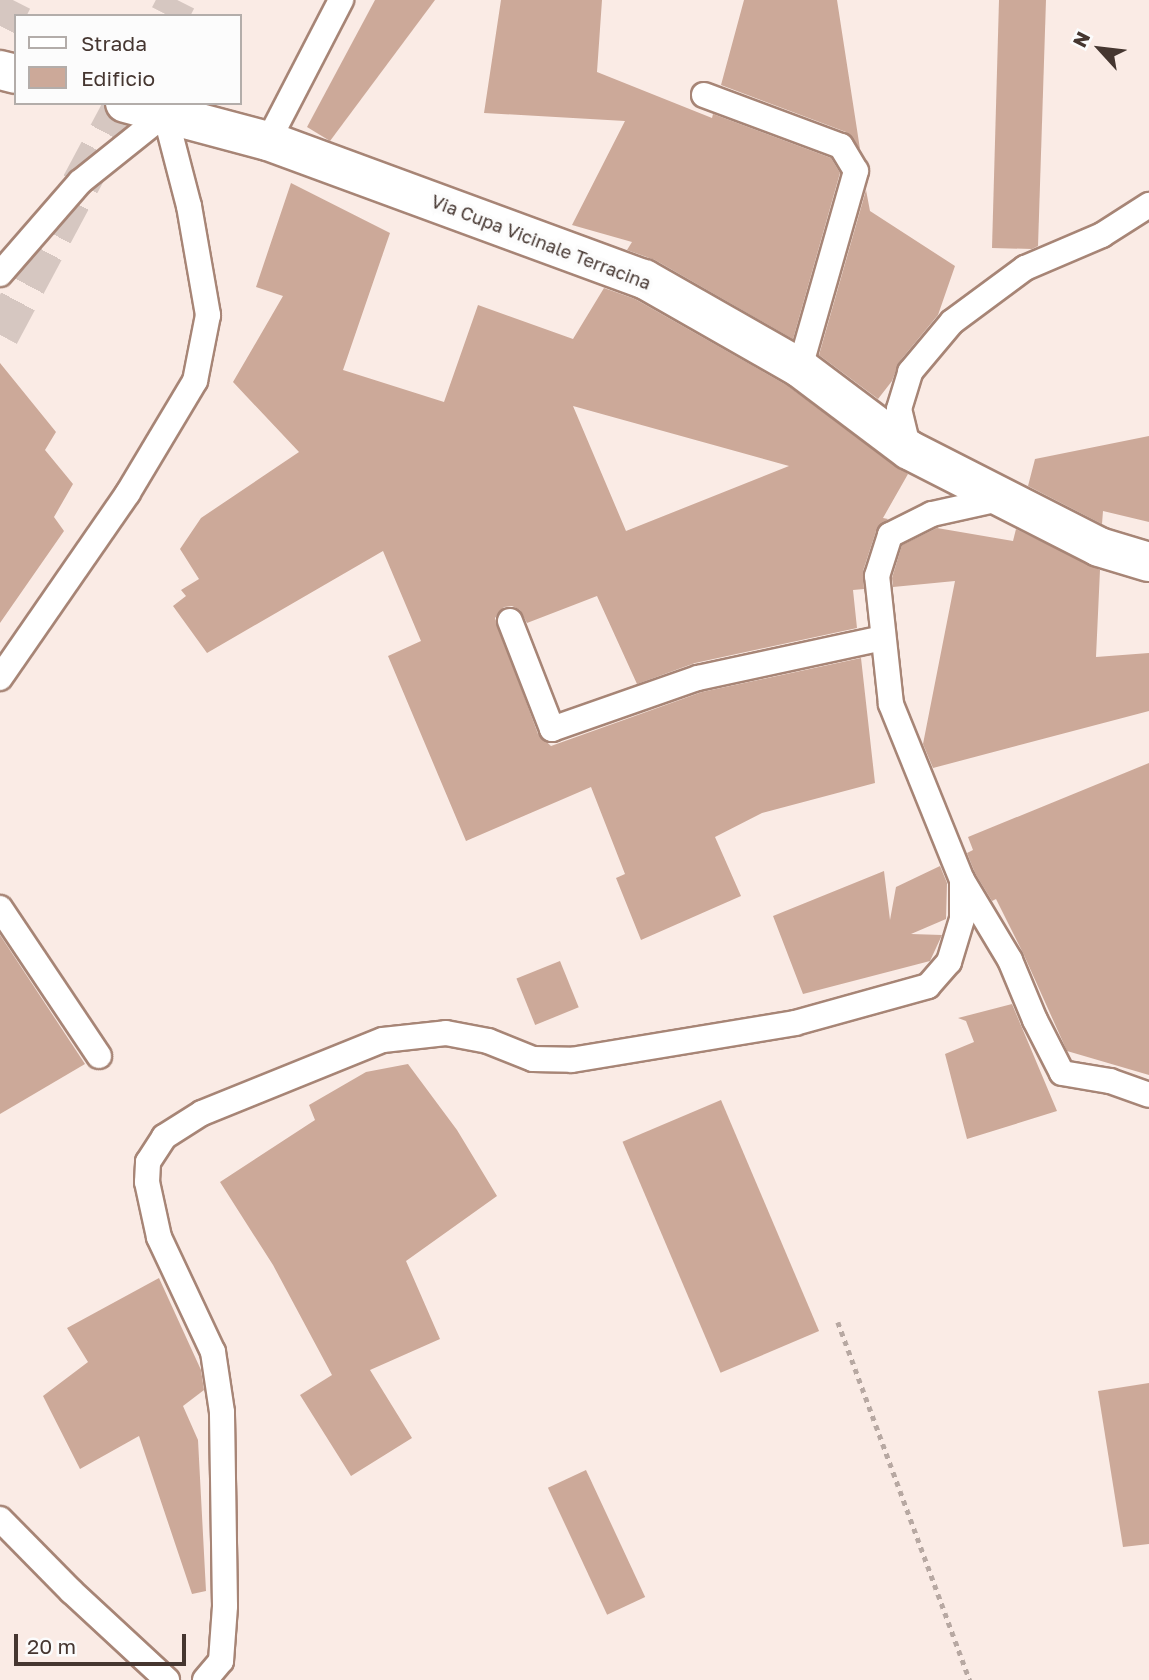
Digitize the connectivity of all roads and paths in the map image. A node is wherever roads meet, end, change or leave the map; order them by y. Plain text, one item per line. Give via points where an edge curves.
1 (341, 0) edge
2 (704, 95) dead end
3 (132, 105) edge
4 (165, 114) junction
5 (268, 141) junction
6 (1149, 205) edge
7 (0, 274) edge
8 (800, 368) junction
9 (909, 450) junction
10 (1004, 498) junction
11 (1149, 562) edge
12 (510, 621) dead end
13 (883, 638) junction
14 (0, 678) edge
15 (961, 880) junction
16 (0, 908) edge
17 (99, 1056) dead end
18 (1149, 1095) edge
19 (838, 1322) dead end
20 (0, 1519) edge
21 (167, 1680) edge
22 (205, 1680) edge
23 (970, 1680) edge

1 - 5 lane
2 - 8 lane via 841,146 856,171
3 - 4 street, Via Cupa Vicinale Terracina
4 - 5 street, Via Cupa Vicinale Terracina
4 - 7 lane via 80,182
4 - 14 lane via 189,206 208,315 195,381 128,493
5 - 8 street, Via Cupa Vicinale Terracina via 644,279
6 - 9 lane via 1102,235 1025,268 952,322 910,372 899,409
8 - 9 street, Via Cupa Vicinale Terracina
9 - 10 street, Via Cupa Vicinale Terracina
10 - 11 street, Via Cupa Vicinale Terracina via 1099,547
10 - 13 lane via 932,514 890,535 877,576
12 - 13 lane via 552,729 698,678
13 - 15 lane via 891,704
15 - 18 lane via 1010,960 1062,1073 1110,1081
15 - 22 lane via 962,919 949,962 928,986 795,1023 572,1060 533,1059 488,1041 446,1033 383,1040 202,1113 164,1138 148,1161 147,1182 159,1237 213,1352 222,1412 225,1606 221,1661
16 - 17 lane
19 - 23 path
20 - 21 lane

